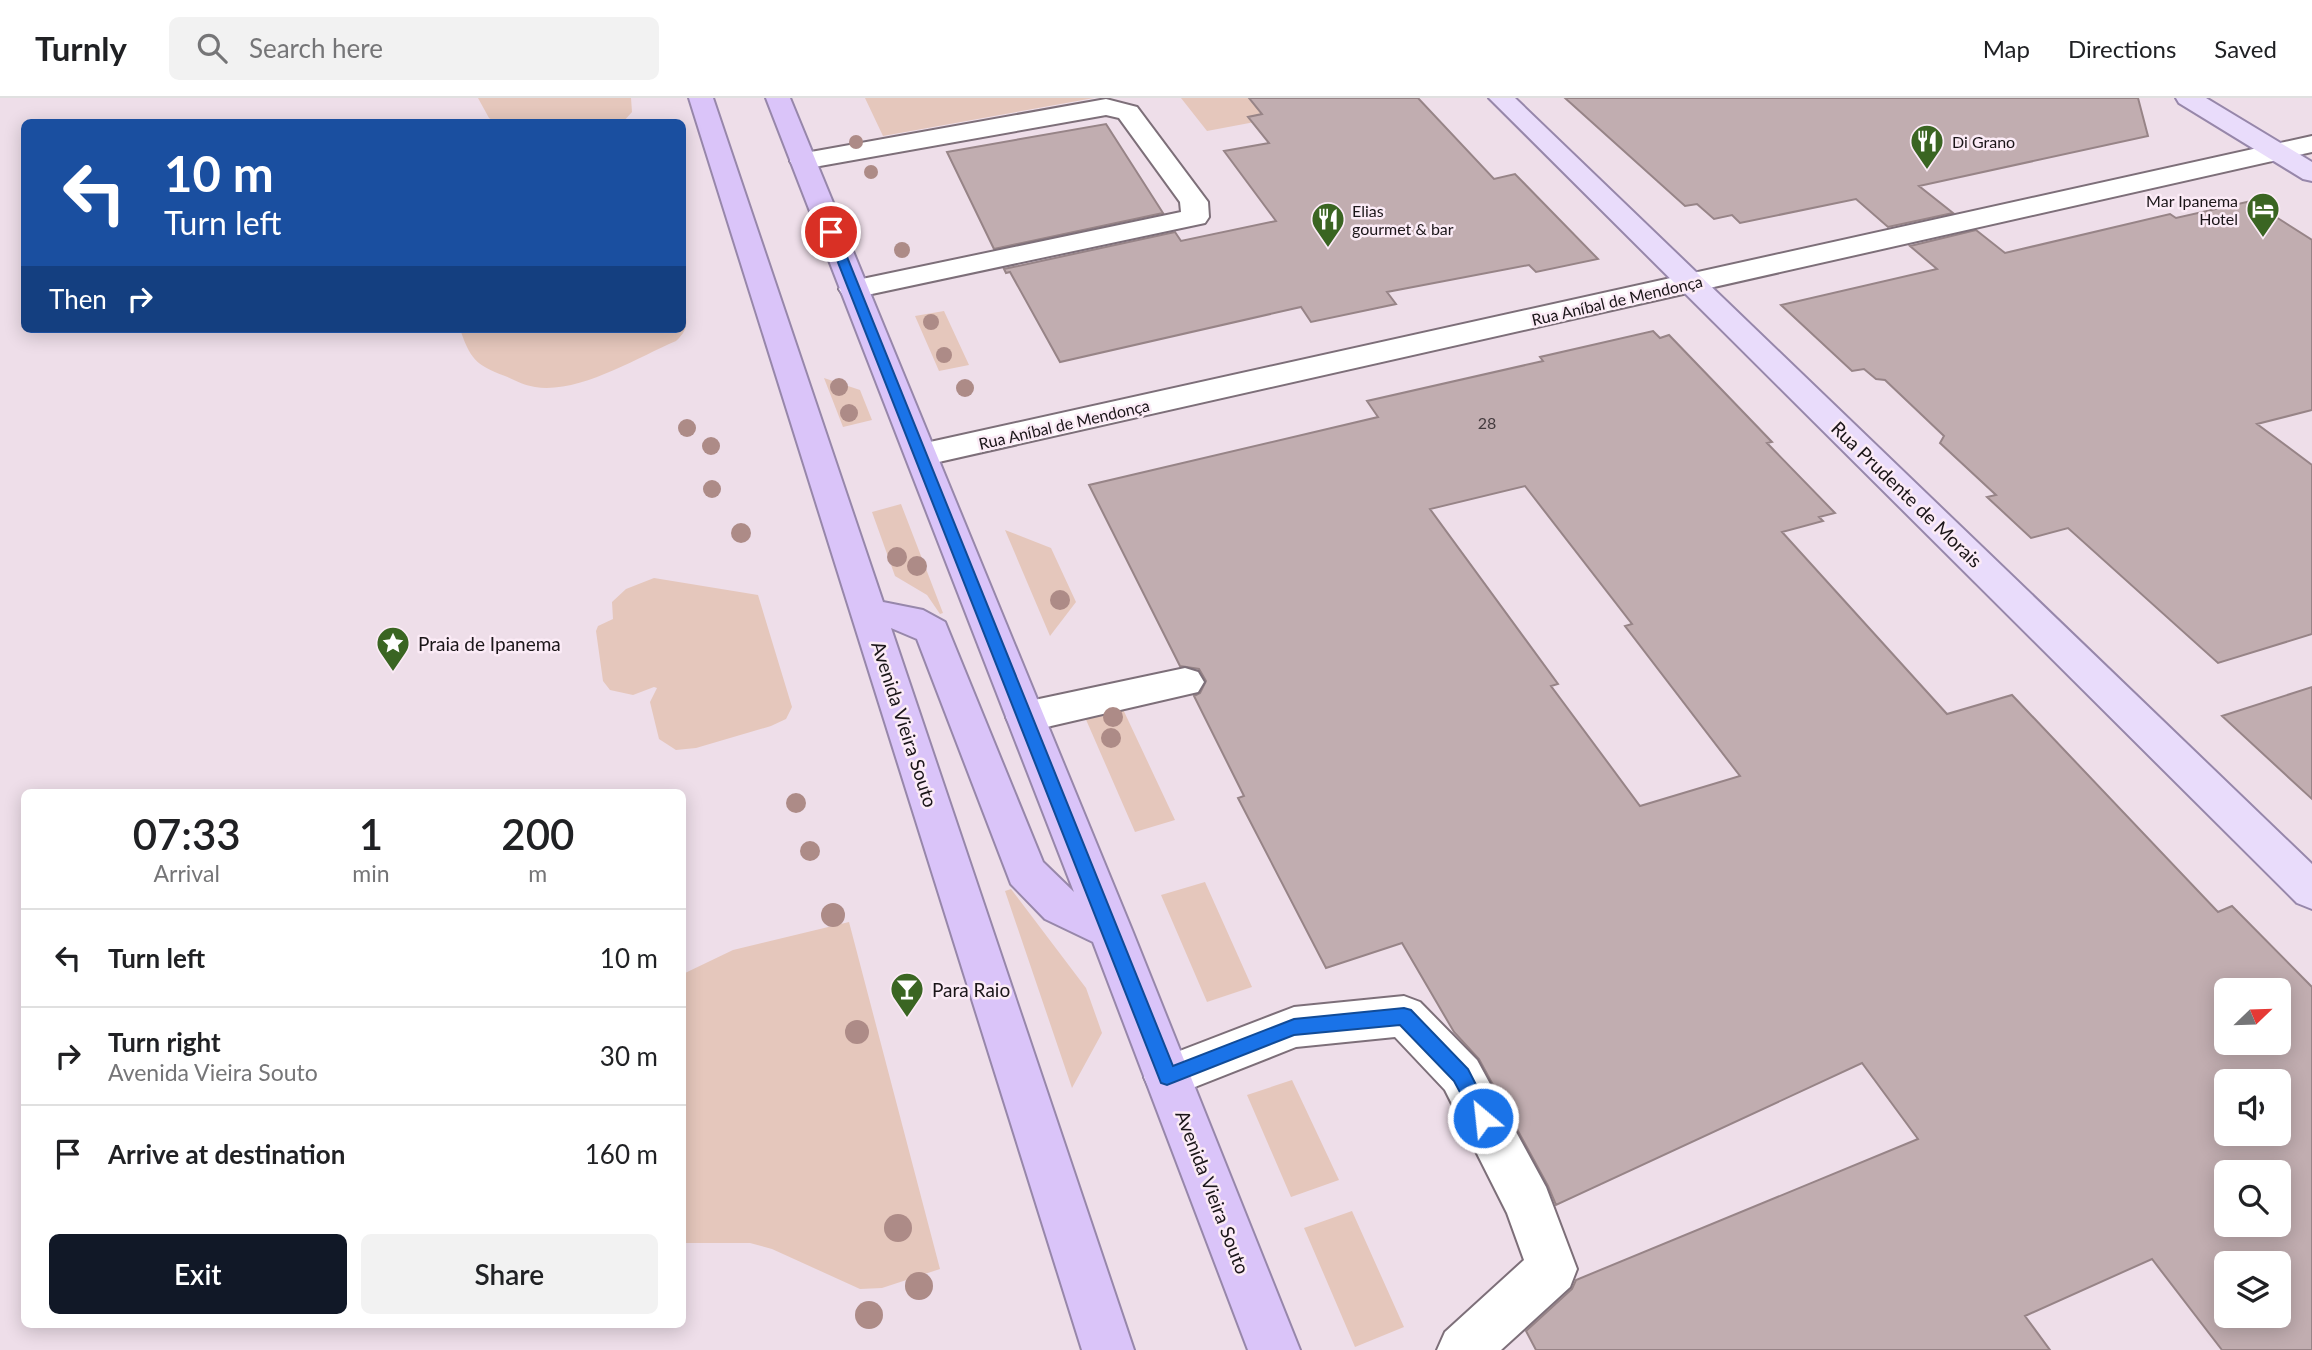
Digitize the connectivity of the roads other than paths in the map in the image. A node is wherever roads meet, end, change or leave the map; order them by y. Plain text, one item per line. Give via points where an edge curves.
1 (701, 98) edge
2 (778, 98) edge
3 (1501, 98) edge
4 (2188, 98) edge
5 (2312, 144) edge
6 (2276, 152) junction
7 (803, 161) junction
8 (2312, 173) edge
9 (1007, 247) dead end
10 (1691, 283) junction
11 (852, 284) junction
12 (921, 455) junction
13 (870, 616) junction
14 (1185, 682) dead end
15 (1026, 717) junction
16 (2312, 891) edge
17 (1110, 930) junction
18 (1167, 1077) junction
19 (1108, 1350) edge
20 (1274, 1350) edge
21 (1463, 1350) edge

1 - 13 highway, Avenida Vieira Souto
2 - 7 highway, Avenida Vieira Souto
3 - 10 main road, Rua Prudente de Morais
4 - 6 main road
5 - 6 street, Rua Aníbal de Mendonça
6 - 8 main road
6 - 10 street, Rua Aníbal de Mendonça
7 - 11 highway, Avenida Vieira Souto
7 - 11 street via 1106,107 1128,112 1194,202 1195,217
9 - 11 street
10 - 12 street, Rua Aníbal de Mendonça
10 - 16 main road, Rua Prudente de Morais
11 - 12 highway, Avenida Vieira Souto
12 - 15 highway, Avenida Vieira Souto
13 - 17 highway via 892,613 914,619 932,632 1026,872 1060,906
13 - 19 highway, Avenida Vieira Souto
14 - 15 street
15 - 17 highway, Avenida Vieira Souto
17 - 18 highway, Avenida Vieira Souto
18 - 20 highway, Avenida Vieira Souto
18 - 21 street via 1294,1027 1404,1016 1461,1075 1529,1204 1552,1269

